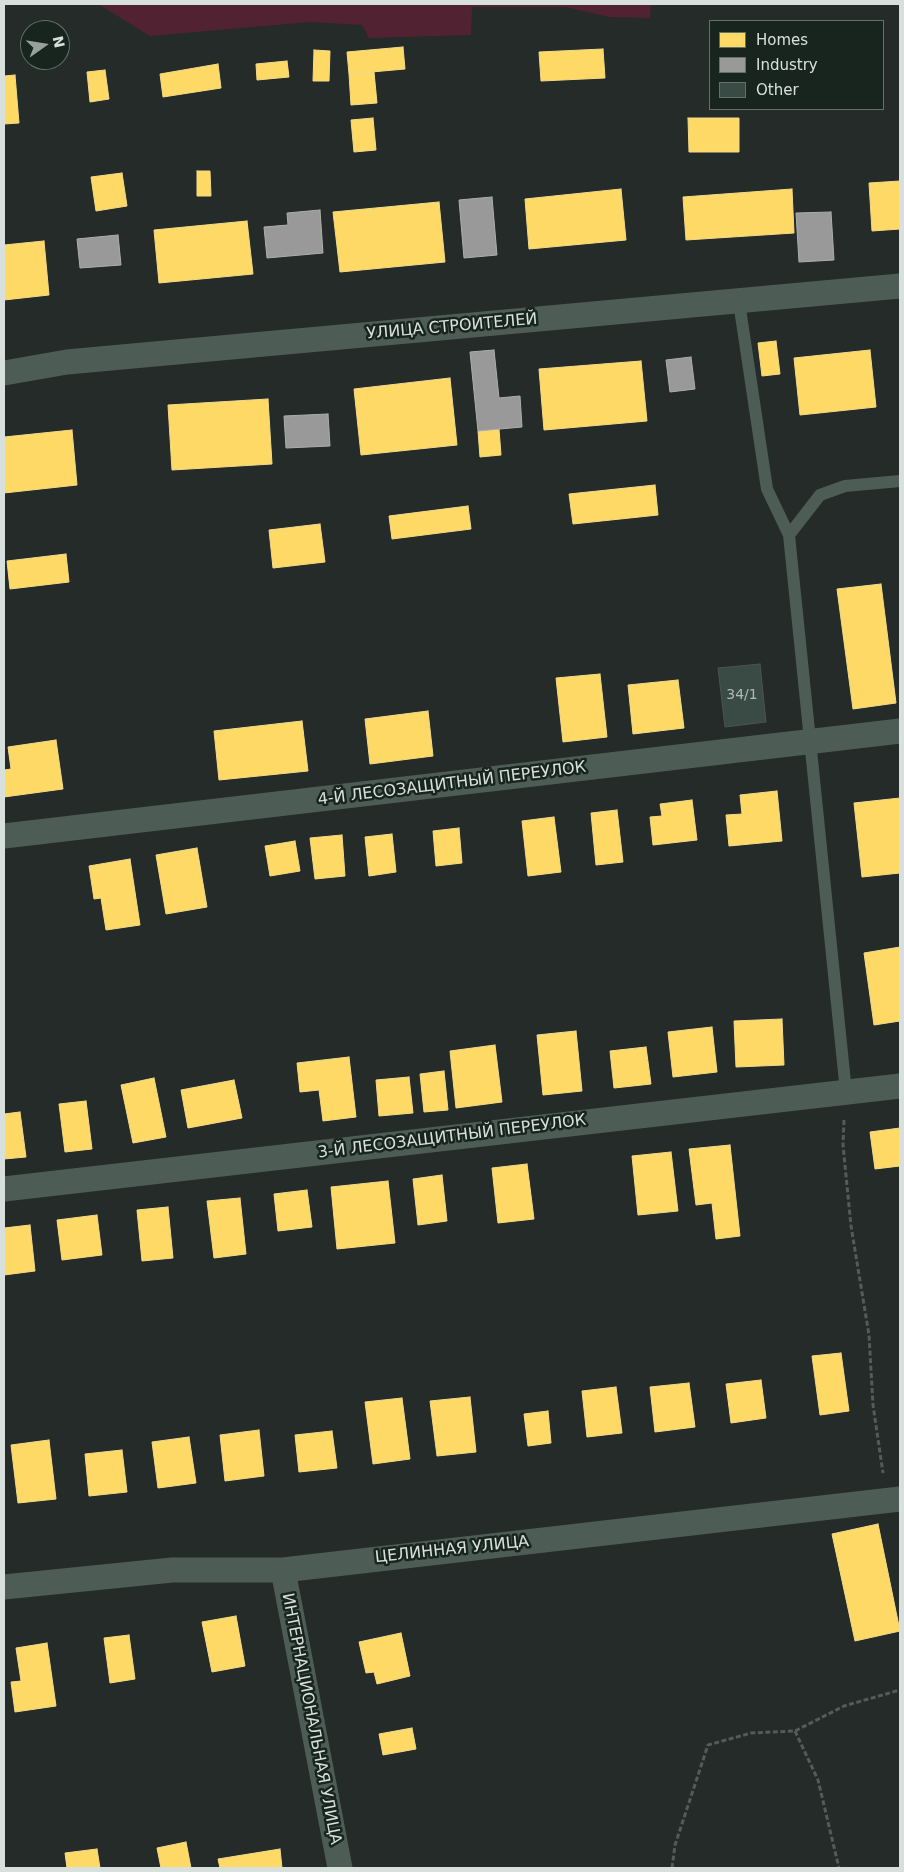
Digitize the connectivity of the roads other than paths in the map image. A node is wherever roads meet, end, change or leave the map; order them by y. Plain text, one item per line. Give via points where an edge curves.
1 (900, 286) edge
2 (738, 302) junction
3 (4, 373) edge
4 (900, 480) edge
5 (789, 535) junction
6 (900, 731) edge
7 (810, 742) junction
8 (4, 836) edge
9 (900, 1086) edge
10 (846, 1092) junction
11 (4, 1189) edge
12 (894, 1500) edge
13 (283, 1570) junction
14 (4, 1587) edge
15 (340, 1868) edge

1 - 2 street, УЛИЦА СТРОИТЕЛЕЙ
2 - 3 street, УЛИЦА СТРОИТЕЛЕЙ via 68,362
2 - 5 lane via 767,489
4 - 5 lane via 845,486 820,495
5 - 7 lane
6 - 7 street, 4-Й ЛЕСОЗАЩИТНЫЙ ПЕРЕУЛОК
7 - 8 street, 4-Й ЛЕСОЗАЩИТНЫЙ ПЕРЕУЛОК
7 - 10 lane
9 - 10 street, 3-Й ЛЕСОЗАЩИТНЫЙ ПЕРЕУЛОК
10 - 11 street, 3-Й ЛЕСОЗАЩИТНЫЙ ПЕРЕУЛОК
12 - 13 street, ЦЕЛИННАЯ УЛИЦА
13 - 14 street, ЦЕЛИННАЯ УЛИЦА via 172,1570
13 - 15 street, ИНТЕРНАЦИОНАЛЬНАЯ УЛИЦА

